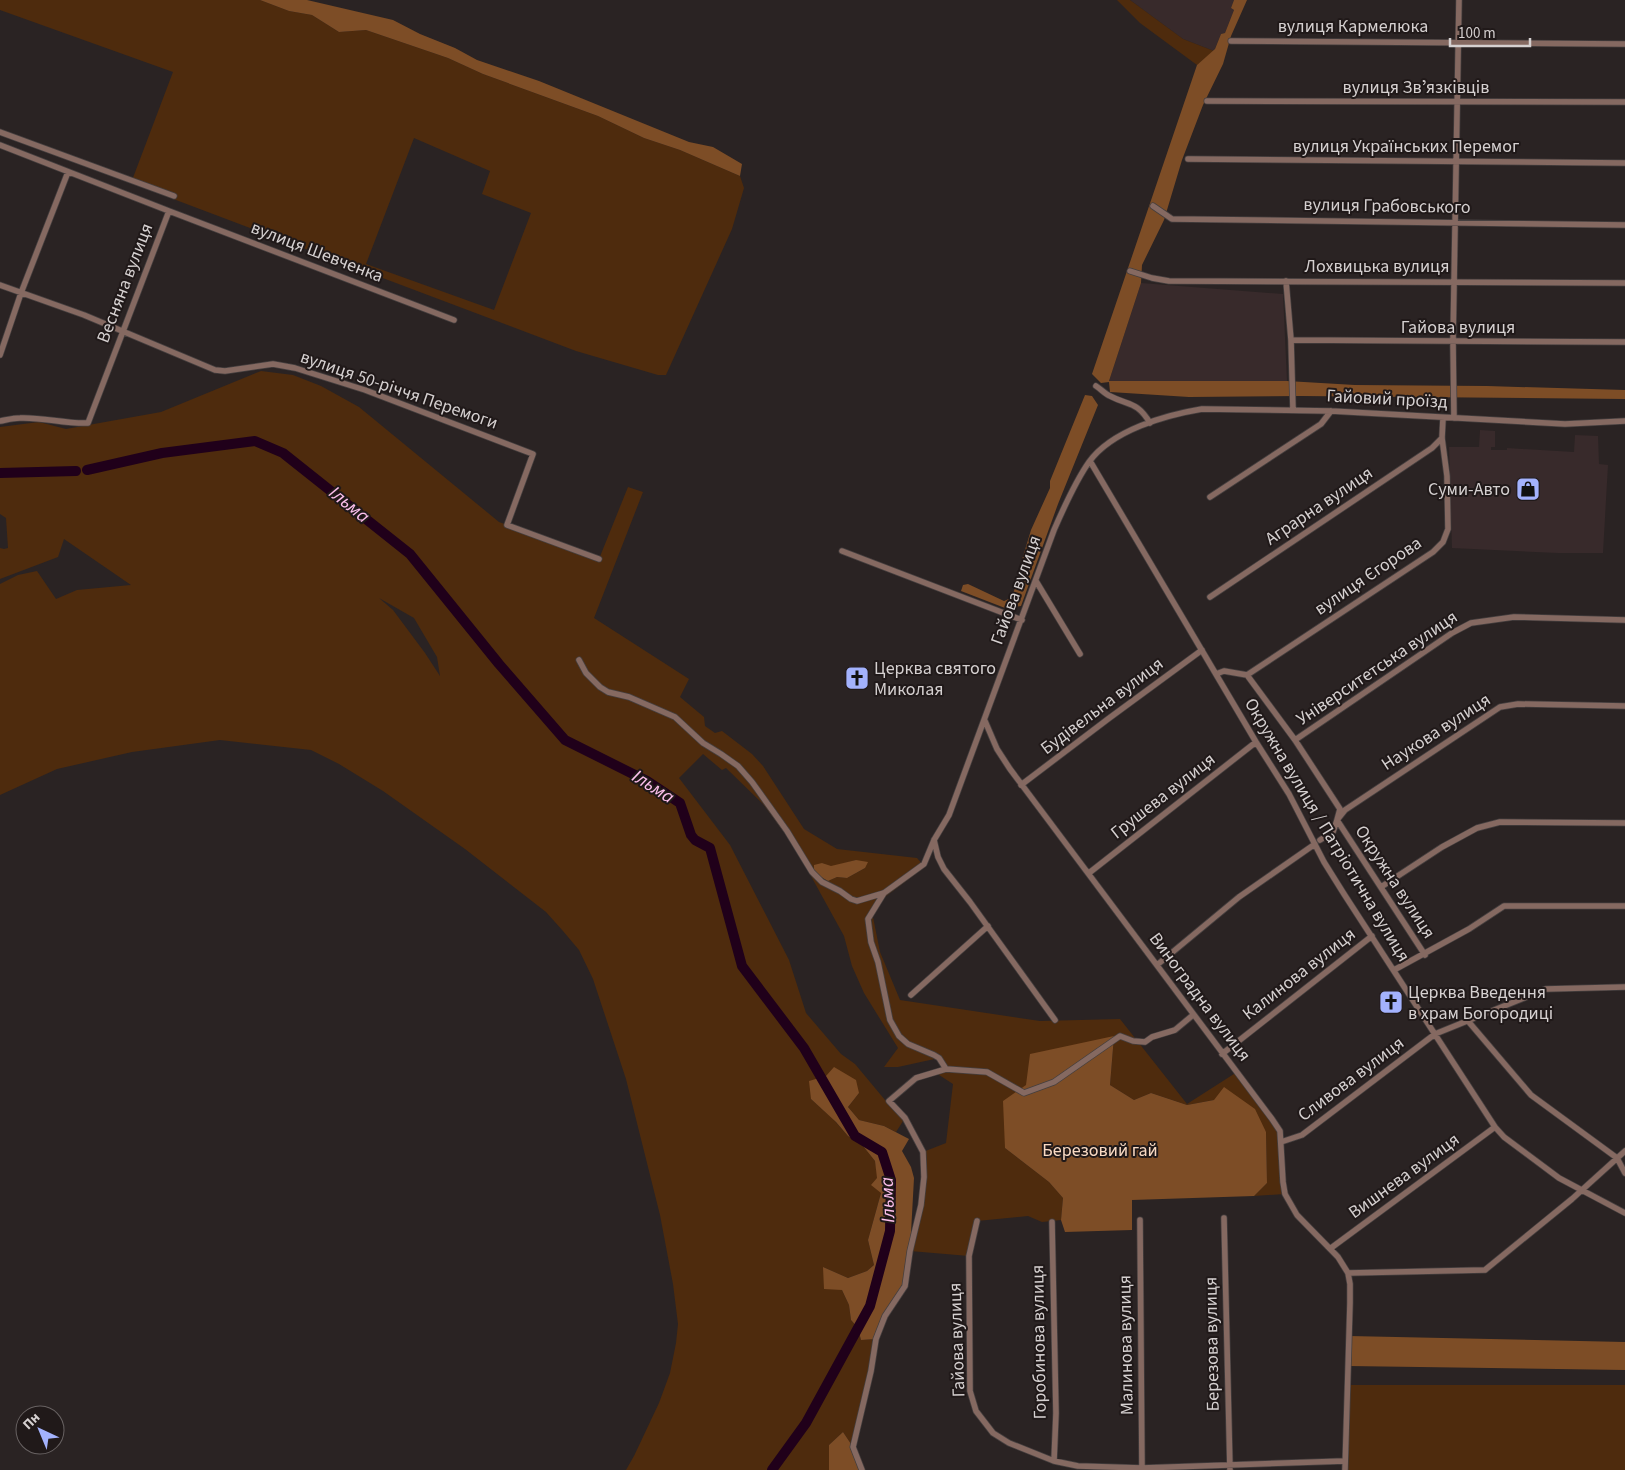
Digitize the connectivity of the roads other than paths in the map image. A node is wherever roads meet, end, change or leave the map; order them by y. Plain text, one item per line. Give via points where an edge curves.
1 (1460, 0) edge
2 (1230, 41) dead end
3 (1459, 42) junction
4 (1625, 44) edge
5 (1207, 101) dead end
6 (1458, 101) junction
7 (1625, 102) edge
8 (0, 132) edge
9 (0, 145) edge
10 (1188, 159) dead end
11 (1458, 161) junction
12 (1625, 163) edge
13 (68, 172) junction
14 (174, 196) dead end
15 (1153, 206) dead end
16 (169, 211) junction
17 (1456, 222) junction
18 (1625, 224) edge
19 (1130, 270) dead end
20 (1286, 281) junction
21 (1455, 281) junction
22 (1625, 283) edge
23 (0, 285) edge
24 (21, 293) junction
25 (454, 320) dead end
26 (122, 332) junction
27 (1291, 340) junction
28 (1453, 342) junction
29 (1625, 342) edge
30 (0, 355) edge
31 (1096, 386) dead end
32 (1293, 410) junction
33 (1331, 411) junction
34 (1443, 418) junction
35 (1454, 418) junction
36 (0, 421) edge
37 (1625, 421) edge
38 (1150, 423) junction
39 (1442, 438) junction
40 (1090, 460) junction
41 (1210, 497) dead end
42 (842, 551) dead end
43 (599, 559) dead end
44 (1036, 581) junction
45 (1210, 597) dead end
46 (1022, 620) junction
47 (1625, 620) edge
48 (1202, 650) junction
49 (1080, 654) dead end
50 (579, 660) dead end
51 (1216, 674) junction
52 (1247, 675) junction
53 (1625, 706) edge
54 (985, 721) junction
55 (1296, 740) junction
56 (1256, 742) junction
57 (1021, 785) junction
58 (1337, 820) junction
59 (1625, 823) edge
60 (934, 840) junction
61 (1318, 842) junction
62 (1089, 873) junction
63 (1381, 888) junction
64 (884, 893) junction
65 (1625, 906) edge
66 (988, 926) junction
67 (1372, 936) junction
68 (1425, 955) junction
69 (1157, 965) junction
70 (1394, 970) junction
71 (1625, 987) edge
72 (911, 995) dead end
73 (1193, 1015) junction
74 (1055, 1020) dead end
75 (1468, 1021) junction
76 (1435, 1034) junction
77 (1222, 1054) junction
78 (946, 1069) junction
79 (1495, 1127) junction
80 (1281, 1142) junction
81 (1625, 1151) edge
82 (1617, 1158) junction
83 (1625, 1173) edge
84 (1581, 1190) junction
85 (1625, 1213) edge
86 (1224, 1218) dead end
87 (1140, 1220) dead end
88 (977, 1221) dead end
89 (1052, 1222) dead end
90 (1331, 1248) junction
91 (1348, 1273) junction
92 (1054, 1461) junction
93 (1345, 1461) junction
94 (1230, 1467) edge
95 (1142, 1469) edge
96 (862, 1470) edge
97 (1345, 1470) edge

1 - 3 street
2 - 3 street, вулиця Кармелюка
3 - 4 street, вулиця Кармелюка
3 - 6 street
5 - 6 street, вулиця Звʼязківців
6 - 7 street, вулиця Звʼязківців
6 - 11 street
8 - 14 street
9 - 13 street, Весняна вулиця
10 - 11 street, вулиця Українських Перемог
11 - 12 street, вулиця Українських Перемог
11 - 17 street
13 - 16 street, Весняна вулиця
13 - 24 street
15 - 17 street, вулиця Грабовського via 1172,219
16 - 25 street, вулиця Шевченка
16 - 26 street, Весняна вулиця
17 - 18 street, вулиця Грабовського
17 - 21 street
19 - 20 street, Лохвицька вулиця via 1170,280
20 - 21 street, Лохвицька вулиця
20 - 27 street
21 - 22 street, Лохвицька вулиця
21 - 28 street
23 - 24 street, вулиця 50-річчя Перемоги
24 - 26 street, вулиця 50-річчя Перемоги
24 - 30 street
26 - 36 street, Весняна вулиця via 88,423 19,418
26 - 43 street, вулиця 50-річчя Перемоги via 215,370 273,364 310,372 533,454 507,525
27 - 28 street, Гайова вулиця
27 - 32 street
28 - 29 street, Гайова вулиця
28 - 35 street
31 - 38 street via 1142,410
32 - 33 street, Гайовий проїзд
32 - 38 street, Гайовий проїзд via 1202,409
33 - 34 street, Гайовий проїзд
33 - 41 street via 1321,424
34 - 35 street, Гайовий проїзд
34 - 39 street, вулиця Єгорова
35 - 37 street, Гайовий проїзд via 1565,424
38 - 40 street, Гайова вулиця via 1124,433
39 - 45 street, Аграрна вулиця via 1432,448
39 - 52 street, вулиця Єгорова via 1448,528 1443,542 1433,552
40 - 44 street, Гайова вулиця via 1062,510
40 - 48 street, Окружна вулиця / Патріотична вулиця
42 - 46 street
44 - 46 street, Гайова вулиця
44 - 49 street
46 - 54 street, Гайова вулиця
47 - 55 street, Університетська вулиця via 1514,617 1471,623 1452,632
48 - 51 street, Окружна вулиця / Патріотична вулиця
48 - 57 street, Будівельна вулиця
50 - 64 street via 600,687 675,717 703,743 738,766 822,882 857,901
51 - 52 street via 1224,671
51 - 56 street, Окружна вулиця / Патріотична вулиця
52 - 55 street, Окружна вулиця
53 - 58 street, Наукова вулиця via 1518,704 1500,707 1345,810
54 - 57 street, Виноградна вулиця via 997,749
54 - 60 street, Гайова вулиця via 949,816
55 - 58 street, Окружна вулиця via 1340,809
56 - 61 street, Окружна вулиця / Патріотична вулиця
56 - 62 street, Грушева вулиця
57 - 62 street, Виноградна вулиця
58 - 61 street, Наукова вулиця via 1333,832
58 - 63 street, Окружна вулиця
59 - 63 street via 1500,822 1477,828
60 - 64 street, Гайова вулиця via 924,864
60 - 66 street via 944,869
61 - 67 street, Окружна вулиця / Патріотична вулиця via 1344,894
61 - 69 street, Наукова вулиця via 1239,897
62 - 69 street, Виноградна вулиця
63 - 68 street, Окружна вулиця
64 - 78 street via 868,919 890,1020 908,1044 939,1058
65 - 68 street via 1504,906
66 - 72 street
66 - 74 street
67 - 70 street, Окружна вулиця / Патріотична вулиця
67 - 77 street, Калинова вулиця
68 - 70 street
69 - 73 street, Виноградна вулиця
70 - 76 street, Окружна вулиця / Патріотична вулиця
71 - 75 street, Сливова вулиця via 1546,989
73 - 77 street, Виноградна вулиця
73 - 78 street via 1175,1030 1145,1042 1120,1036 1054,1082 1024,1092 987,1072
75 - 76 street, Сливова вулиця
75 - 82 street via 1531,1095
76 - 79 street, Окружна вулиця / Патріотична вулиця
76 - 80 street, Сливова вулиця via 1302,1135
77 - 80 street, Виноградна вулиця via 1272,1119 1280,1131
78 - 96 street via 916,1078 889,1101 905,1118 923,1152 924,1177 905,1286 885,1316 876,1338 853,1447
79 - 84 street, Окружна вулиця / Патріотична вулиця via 1558,1178
79 - 90 street, Вишнева вулиця
80 - 90 street, Виноградна вулиця via 1285,1194 1297,1215
81 - 82 street
82 - 83 street
82 - 84 street
84 - 85 street, Окружна вулиця / Патріотична вулиця
84 - 91 street via 1485,1270
86 - 94 street, Березова вулиця
87 - 95 street, Малинова вулиця
88 - 92 street, Гайова вулиця via 969,1256 970,1391 976,1411 993,1433
89 - 92 street, Горобинова вулиця
90 - 91 street, Виноградна вулиця
91 - 93 street, Виноградна вулиця
92 - 95 street via 1078,1466
93 - 94 street
93 - 97 street, Виноградна вулиця
94 - 95 street

